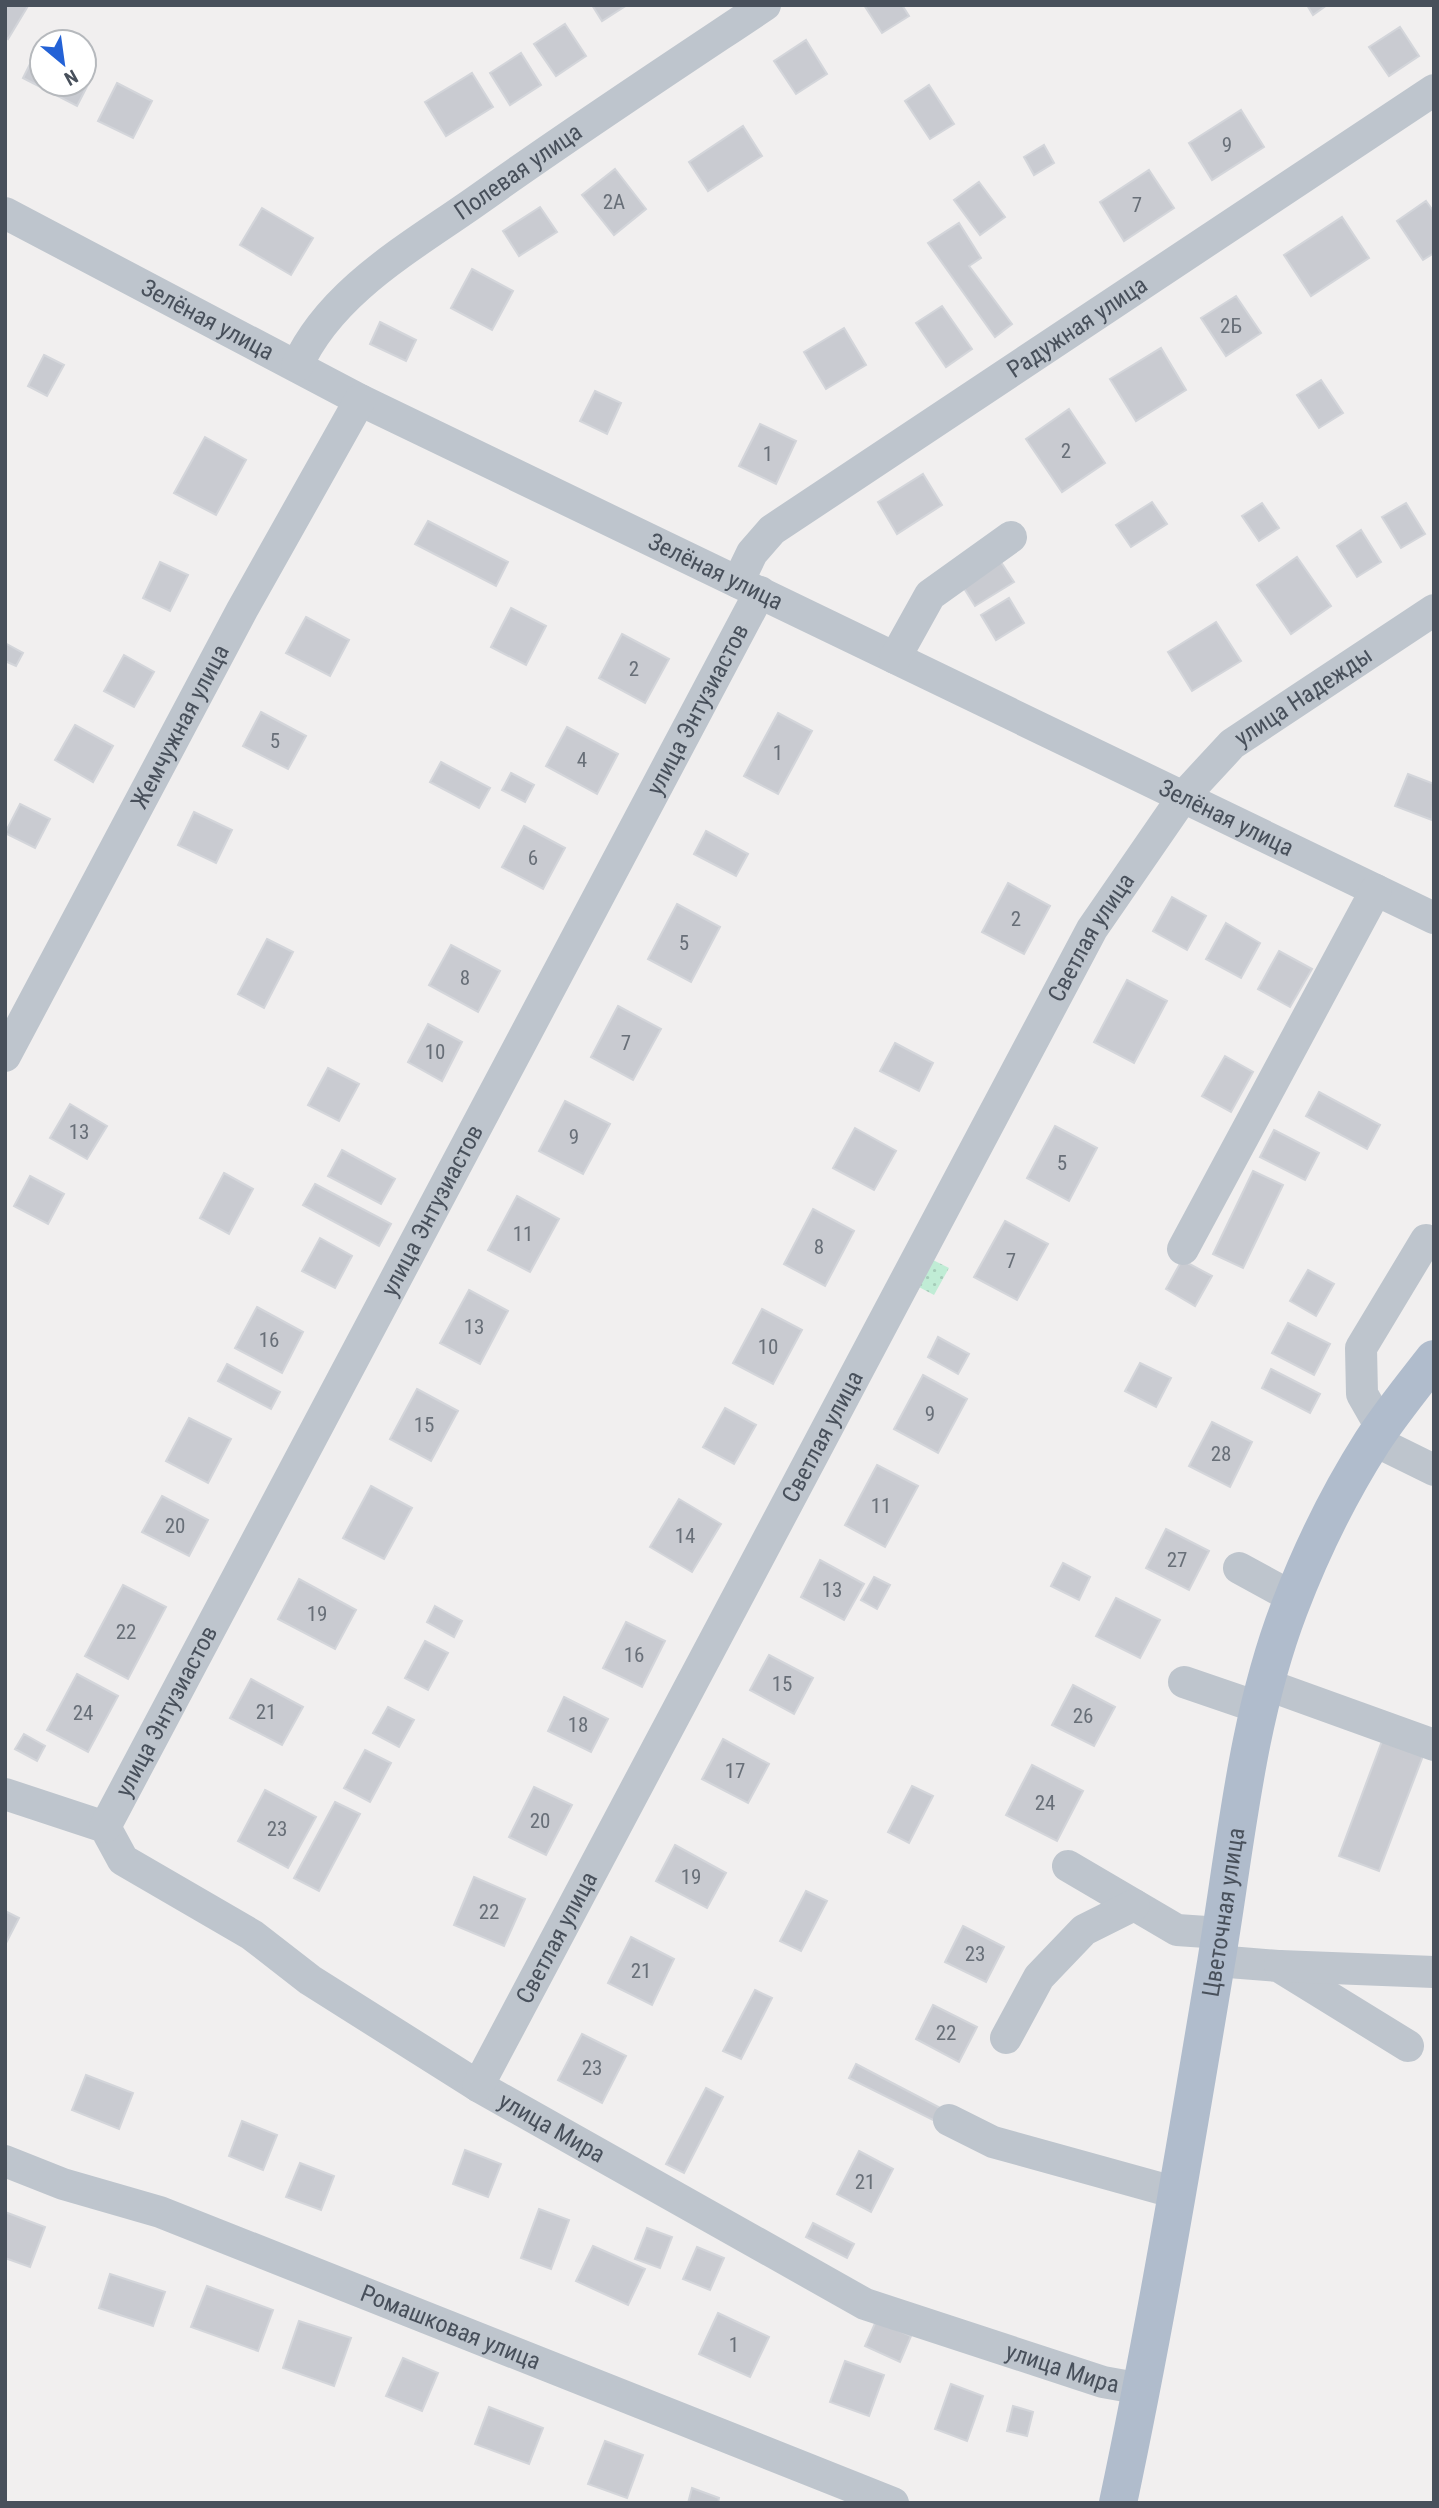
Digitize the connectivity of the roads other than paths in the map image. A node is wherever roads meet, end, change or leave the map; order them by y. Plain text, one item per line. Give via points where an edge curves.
1 (765, 5) edge
2 (1434, 90) edge
3 (5, 213) edge
4 (297, 366) junction
5 (360, 400) junction
6 (1011, 537) dead end
7 (749, 587) junction
8 (1434, 610) edge
9 (895, 658) junction
10 (1183, 797) junction
11 (1376, 890) junction
12 (1434, 918) edge
13 (5, 1056) edge
14 (1426, 1240) dead end
15 (1183, 1249) dead end
16 (1434, 1359) edge
17 (1377, 1435) junction
18 (1434, 1470) edge
19 (1239, 1568) dead end
20 (1294, 1598) junction
21 (1184, 1682) dead end
22 (1262, 1696) junction
23 (1434, 1745) edge
24 (5, 1794) edge
25 (105, 1827) junction
26 (1068, 1866) dead end
27 (1134, 1905) junction
28 (1219, 1947) junction
29 (1278, 1966) junction
30 (1434, 1972) edge
31 (1006, 2038) dead end
32 (1408, 2046) dead end
33 (478, 2085) junction
34 (949, 2120) dead end
35 (5, 2161) edge
36 (1177, 2193) junction
37 (1142, 2389) junction
38 (892, 2503) edge
39 (1118, 2503) edge

1 - 4 street, Полевая улица via 385,266 325,318
2 - 7 street, Радужная улица via 772,530 752,553
3 - 4 street, Зелёная улица
4 - 5 street, Зелёная улица
5 - 7 street, Зелёная улица
5 - 13 street, Жемчужная улица via 242,610
6 - 9 street via 930,595
7 - 9 street, Зелёная улица
7 - 25 street, улица Энтузиастов
8 - 10 street, улица Надежды via 1232,744
9 - 10 street, Зелёная улица
10 - 11 street, Зелёная улица
10 - 33 street, Светлая улица via 1092,929
11 - 12 street, Зелёная улица
11 - 15 street
14 - 17 street via 1361,1348 1362,1394
16 - 17 main road, Цветочная улица
17 - 18 street
17 - 20 main road, Цветочная улица via 1336,1503
19 - 20 street
20 - 22 main road, Цветочная улица
21 - 22 street
22 - 23 street
22 - 28 main road, Цветочная улица
24 - 25 street
25 - 33 street, улица Мира via 123,1860 252,1934 310,1980
26 - 27 street
27 - 28 street
27 - 31 street via 1084,1930 1039,1978
28 - 29 street
28 - 36 main road, Цветочная улица
29 - 30 street
29 - 32 street
33 - 37 street, улица Мира via 865,2304 1103,2382
34 - 36 street via 993,2142
35 - 38 street, Ромашковая улица via 63,2184 160,2212
36 - 37 main road, Цветочная улица
37 - 39 main road, Цветочная улица

